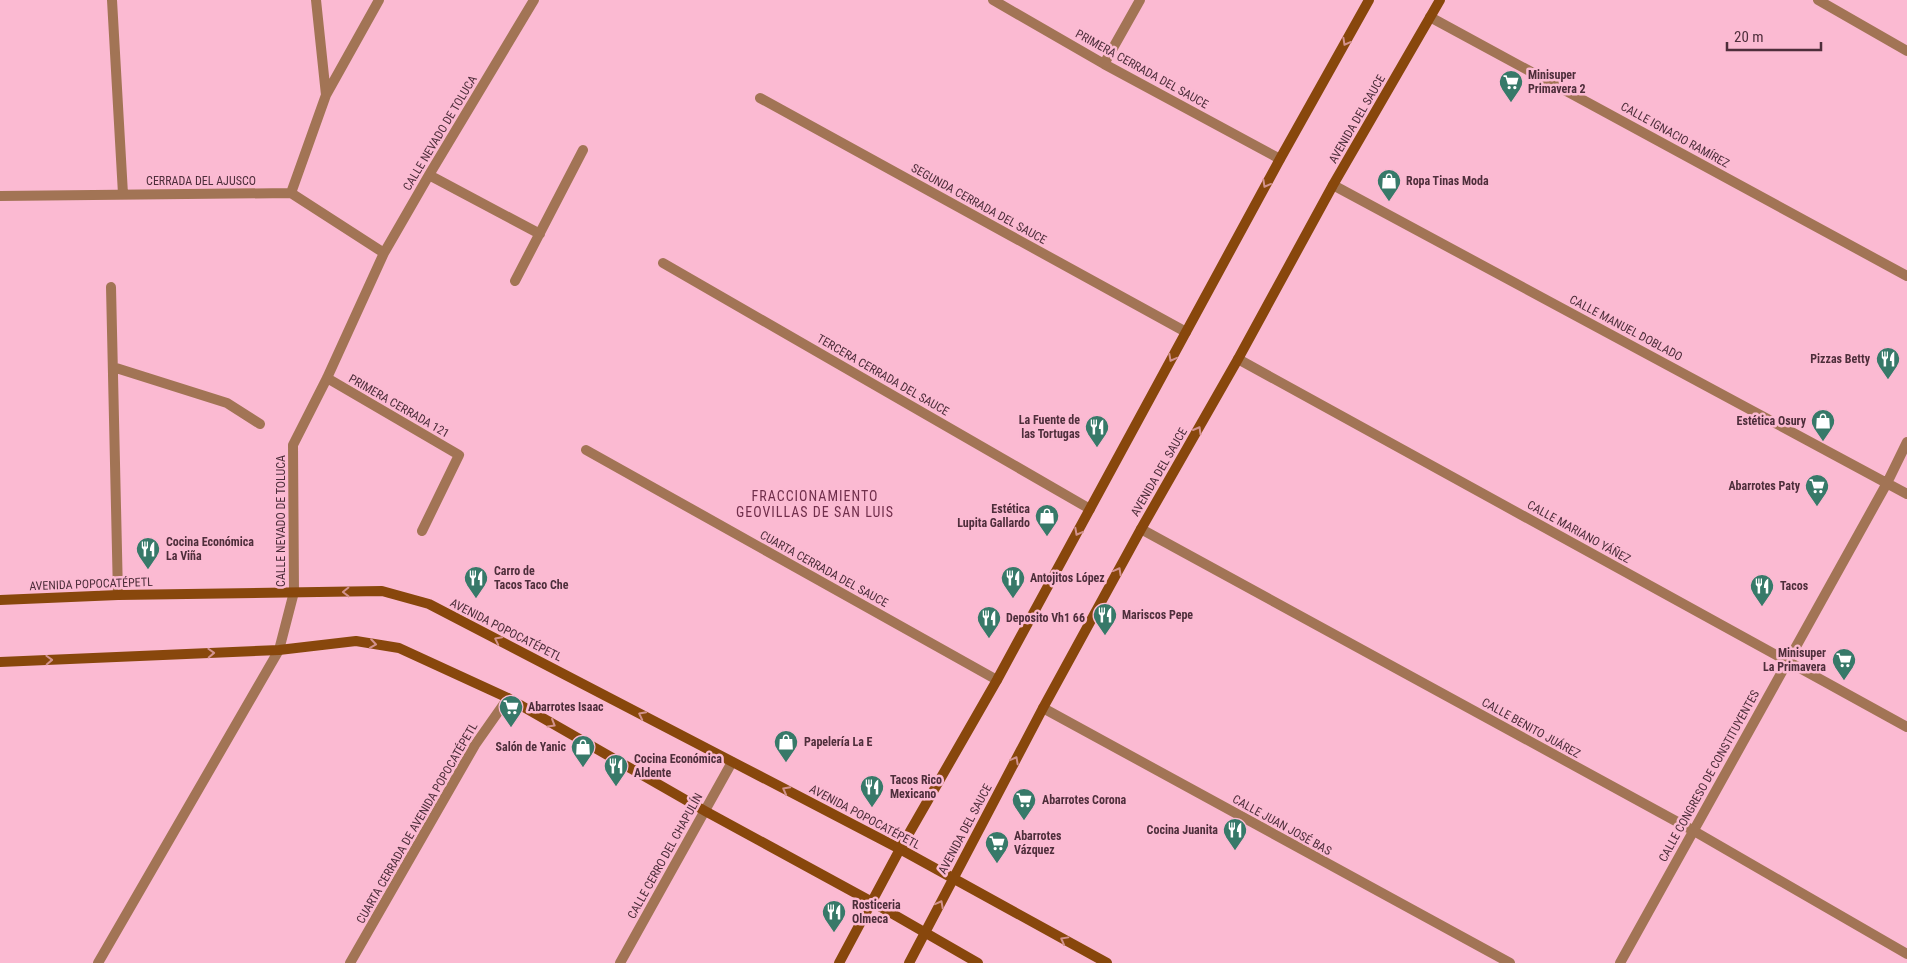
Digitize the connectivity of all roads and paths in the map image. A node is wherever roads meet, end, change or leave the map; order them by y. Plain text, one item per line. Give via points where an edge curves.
1 (112, 0) edge
2 (316, 0) edge
3 (379, 0) edge
4 (534, 0) edge
5 (993, 0) edge
6 (1140, 0) edge
7 (1370, 0) edge
8 (1440, 0) edge
9 (1818, 0) edge
10 (1430, 17) junction
11 (1907, 51) edge
12 (1104, 64) junction
13 (326, 95) junction
14 (760, 98) dead end
15 (583, 150) dead end
16 (1280, 158) junction
17 (429, 175) junction
18 (1333, 185) junction
19 (291, 193) junction
20 (123, 194) junction
21 (0, 196) edge
22 (540, 234) junction
23 (384, 253) junction
24 (663, 263) dead end
25 (1907, 276) edge
26 (515, 281) dead end
27 (111, 287) dead end
28 (1186, 332) junction
29 (1238, 359) junction
30 (113, 367) junction
31 (327, 378) junction
32 (260, 424) dead end
33 (1907, 442) edge
34 (586, 450) dead end
35 (1887, 483) junction
36 (1907, 494) edge
37 (1090, 509) junction
38 (1141, 529) junction
39 (422, 531) dead end
40 (294, 592) junction
41 (118, 595) junction
42 (0, 600) edge
43 (279, 650) junction
44 (1787, 660) junction
45 (0, 662) edge
46 (997, 680) junction
47 (508, 698) junction
48 (1043, 708) junction
49 (1907, 727) edge
50 (732, 762) junction
51 (704, 811) junction
52 (1694, 831) junction
53 (900, 849) junction
54 (953, 879) junction
55 (872, 902) junction
56 (924, 933) junction
57 (1907, 954) edge
58 (98, 963) edge
59 (350, 963) edge
60 (620, 963) edge
61 (840, 963) edge
62 (909, 963) edge
63 (978, 963) edge
64 (1107, 963) edge
65 (1510, 963) edge
66 (1620, 963) edge

1 - 20 street
2 - 13 street
3 - 13 street
4 - 17 street, CALLE NEVADO DE TOLUCA
5 - 12 street, PRIMERA CERRADA DEL SAUCE
6 - 12 street
7 -> 16 street
8 - 10 street, AVENIDA DEL SAUCE
9 - 11 street
10 - 18 street, AVENIDA DEL SAUCE
10 - 25 street, CALLE IGNACIO RAMÍREZ
12 - 16 street, PRIMERA CERRADA DEL SAUCE
13 - 19 street
14 - 28 street, SEGUNDA CERRADA DEL SAUCE
15 - 22 street
16 -> 28 street
17 - 22 street
17 - 23 street, CALLE NEVADO DE TOLUCA
18 - 29 street, AVENIDA DEL SAUCE
18 - 35 street, CALLE MANUEL DOBLADO
19 - 20 street, CERRADA DEL AJUSCO
19 - 23 street
20 - 21 street, CERRADA DEL AJUSCO
22 - 26 street
23 - 31 street, CALLE NEVADO DE TOLUCA
24 - 37 street, TERCERA CERRADA DEL SAUCE
27 - 30 street
28 -> 37 street
38 -> 29 street, AVENIDA DEL SAUCE
29 - 44 street, CALLE MARIANO YÁÑEZ
30 - 32 street via 227,403
30 - 41 street
31 - 39 street, PRIMERA CERRADA 121 via 459,455
31 - 40 street, CALLE NEVADO DE TOLUCA via 293,445
33 - 35 street, CALLE CONGRESO DE CONSTITUYENTES
34 - 46 street, CUARTA CERRADA DEL SAUCE
35 - 36 street, CALLE MANUEL DOBLADO
35 - 44 street, CALLE CONGRESO DE CONSTITUYENTES
37 -> 46 street
48 -> 38 street, AVENIDA DEL SAUCE
38 - 52 street, CALLE BENITO JUÁREZ
40 - 41 street, AVENIDA POPOCATÉPETL
40 - 43 street, CALLE NEVADO DE TOLUCA
50 -> 40 street, AVENIDA POPOCATÉPETL via 429,604 382,591
41 - 42 street, AVENIDA POPOCATÉPETL
45 -> 43 street
43 -> 47 street via 356,641 399,648
43 - 58 street, CALLE NEVADO DE TOLUCA
44 - 49 street, CALLE MARIANO YÁÑEZ
44 - 52 street, CALLE CONGRESO DE CONSTITUYENTES
46 - 53 street
47 -> 51 street
47 - 59 street, CUARTA CERRADA DE AVENIDA POPOCATÉPETL via 475,745
54 -> 48 street, AVENIDA DEL SAUCE
48 - 65 street, CALLE JUAN JOSÉ BAS
50 - 51 street, CALLE CERRO DEL CHAPULÍN
53 -> 50 street, AVENIDA POPOCATÉPETL
51 - 55 street
51 - 60 street, CALLE CERRO DEL CHAPULÍN
52 - 57 street, CALLE BENITO JUÁREZ
52 - 66 street, CALLE CONGRESO DE CONSTITUYENTES
53 - 54 street, AVENIDA POPOCATÉPETL
53 - 55 street
56 -> 54 street, AVENIDA DEL SAUCE
64 -> 54 street, AVENIDA POPOCATÉPETL
55 - 56 street
55 - 61 street
56 - 62 street, AVENIDA DEL SAUCE
56 - 63 street

